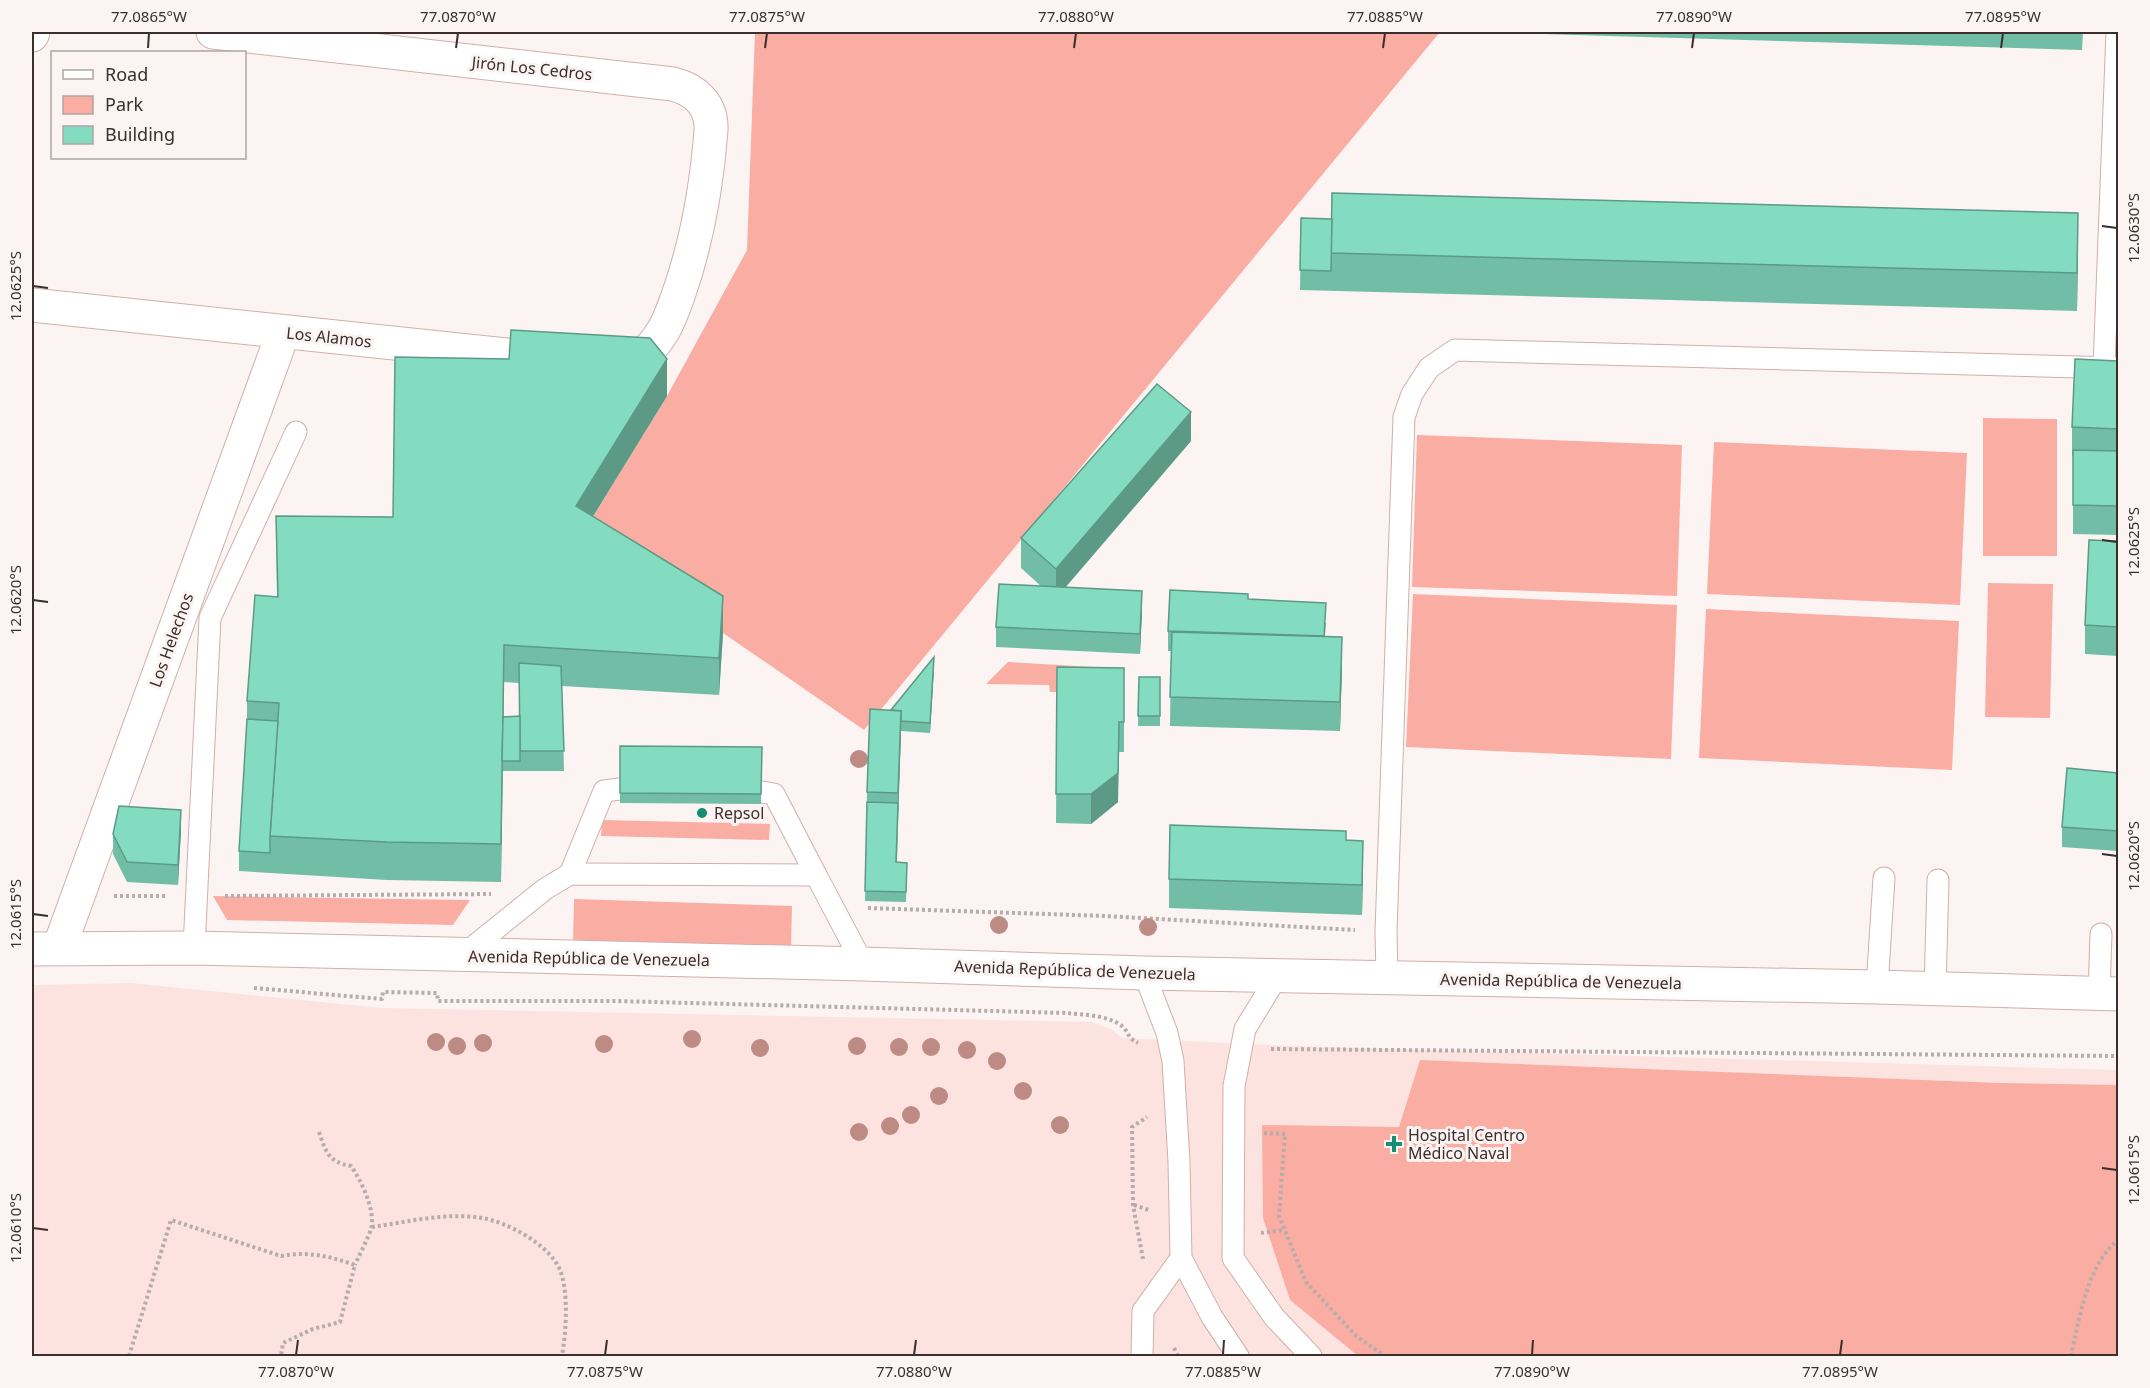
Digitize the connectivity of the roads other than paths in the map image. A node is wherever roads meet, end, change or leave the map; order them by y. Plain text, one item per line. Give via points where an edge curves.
1 (213, 32) edge
2 (2116, 32) edge
3 (32, 305) edge
4 (283, 333) junction
5 (626, 365) joint
6 (2111, 367) edge
7 (296, 432) dead end
8 (620, 789) edge
9 (762, 792) edge
10 (570, 874) junction
11 (816, 874) junction
12 (1884, 878) dead end
13 (1938, 880) dead end
14 (2101, 934) dead end
15 (194, 948) junction
16 (45, 949) edge
17 (463, 955) junction
18 (863, 964) junction
19 (1144, 972) junction
20 (1278, 975) junction
21 (1387, 977) junction
22 (1877, 987) junction
23 (1935, 989) junction
24 (2108, 994) edge
25 (1181, 1258) junction
26 (1142, 1356) edge
27 (1238, 1356) edge
28 (1311, 1356) edge

1 - 5 main road, Jirón Los Cedros via 673,84 692,92 706,105 712,119 686,271 662,333 646,352
2 - 6 lane
3 - 4 main road, Los Alamos
4 - 5 main road, Los Alamos
4 - 16 main road, Los Helechos via 77,896
6 - 21 lane via 1455,350 1429,368 1412,394 1404,417
7 - 15 lane via 210,618
8 - 10 lane via 604,791
9 - 11 lane via 774,794
10 - 11 lane
10 - 17 lane
11 - 18 lane
12 - 22 lane
13 - 23 lane
14 - 24 lane
15 - 16 main road, Avenida República de Venezuela
15 - 17 main road, Avenida República de Venezuela
17 - 18 main road, Avenida República de Venezuela
18 - 19 main road, Avenida República de Venezuela
19 - 20 main road, Avenida República de Venezuela
19 - 25 lane via 1173,1061
20 - 21 main road, Avenida República de Venezuela
20 - 28 lane via 1245,1029 1234,1086 1233,1258 1274,1317
21 - 22 main road, Avenida República de Venezuela
22 - 23 main road, Avenida República de Venezuela
23 - 24 main road, Avenida República de Venezuela
25 - 26 lane via 1143,1311
25 - 27 lane

